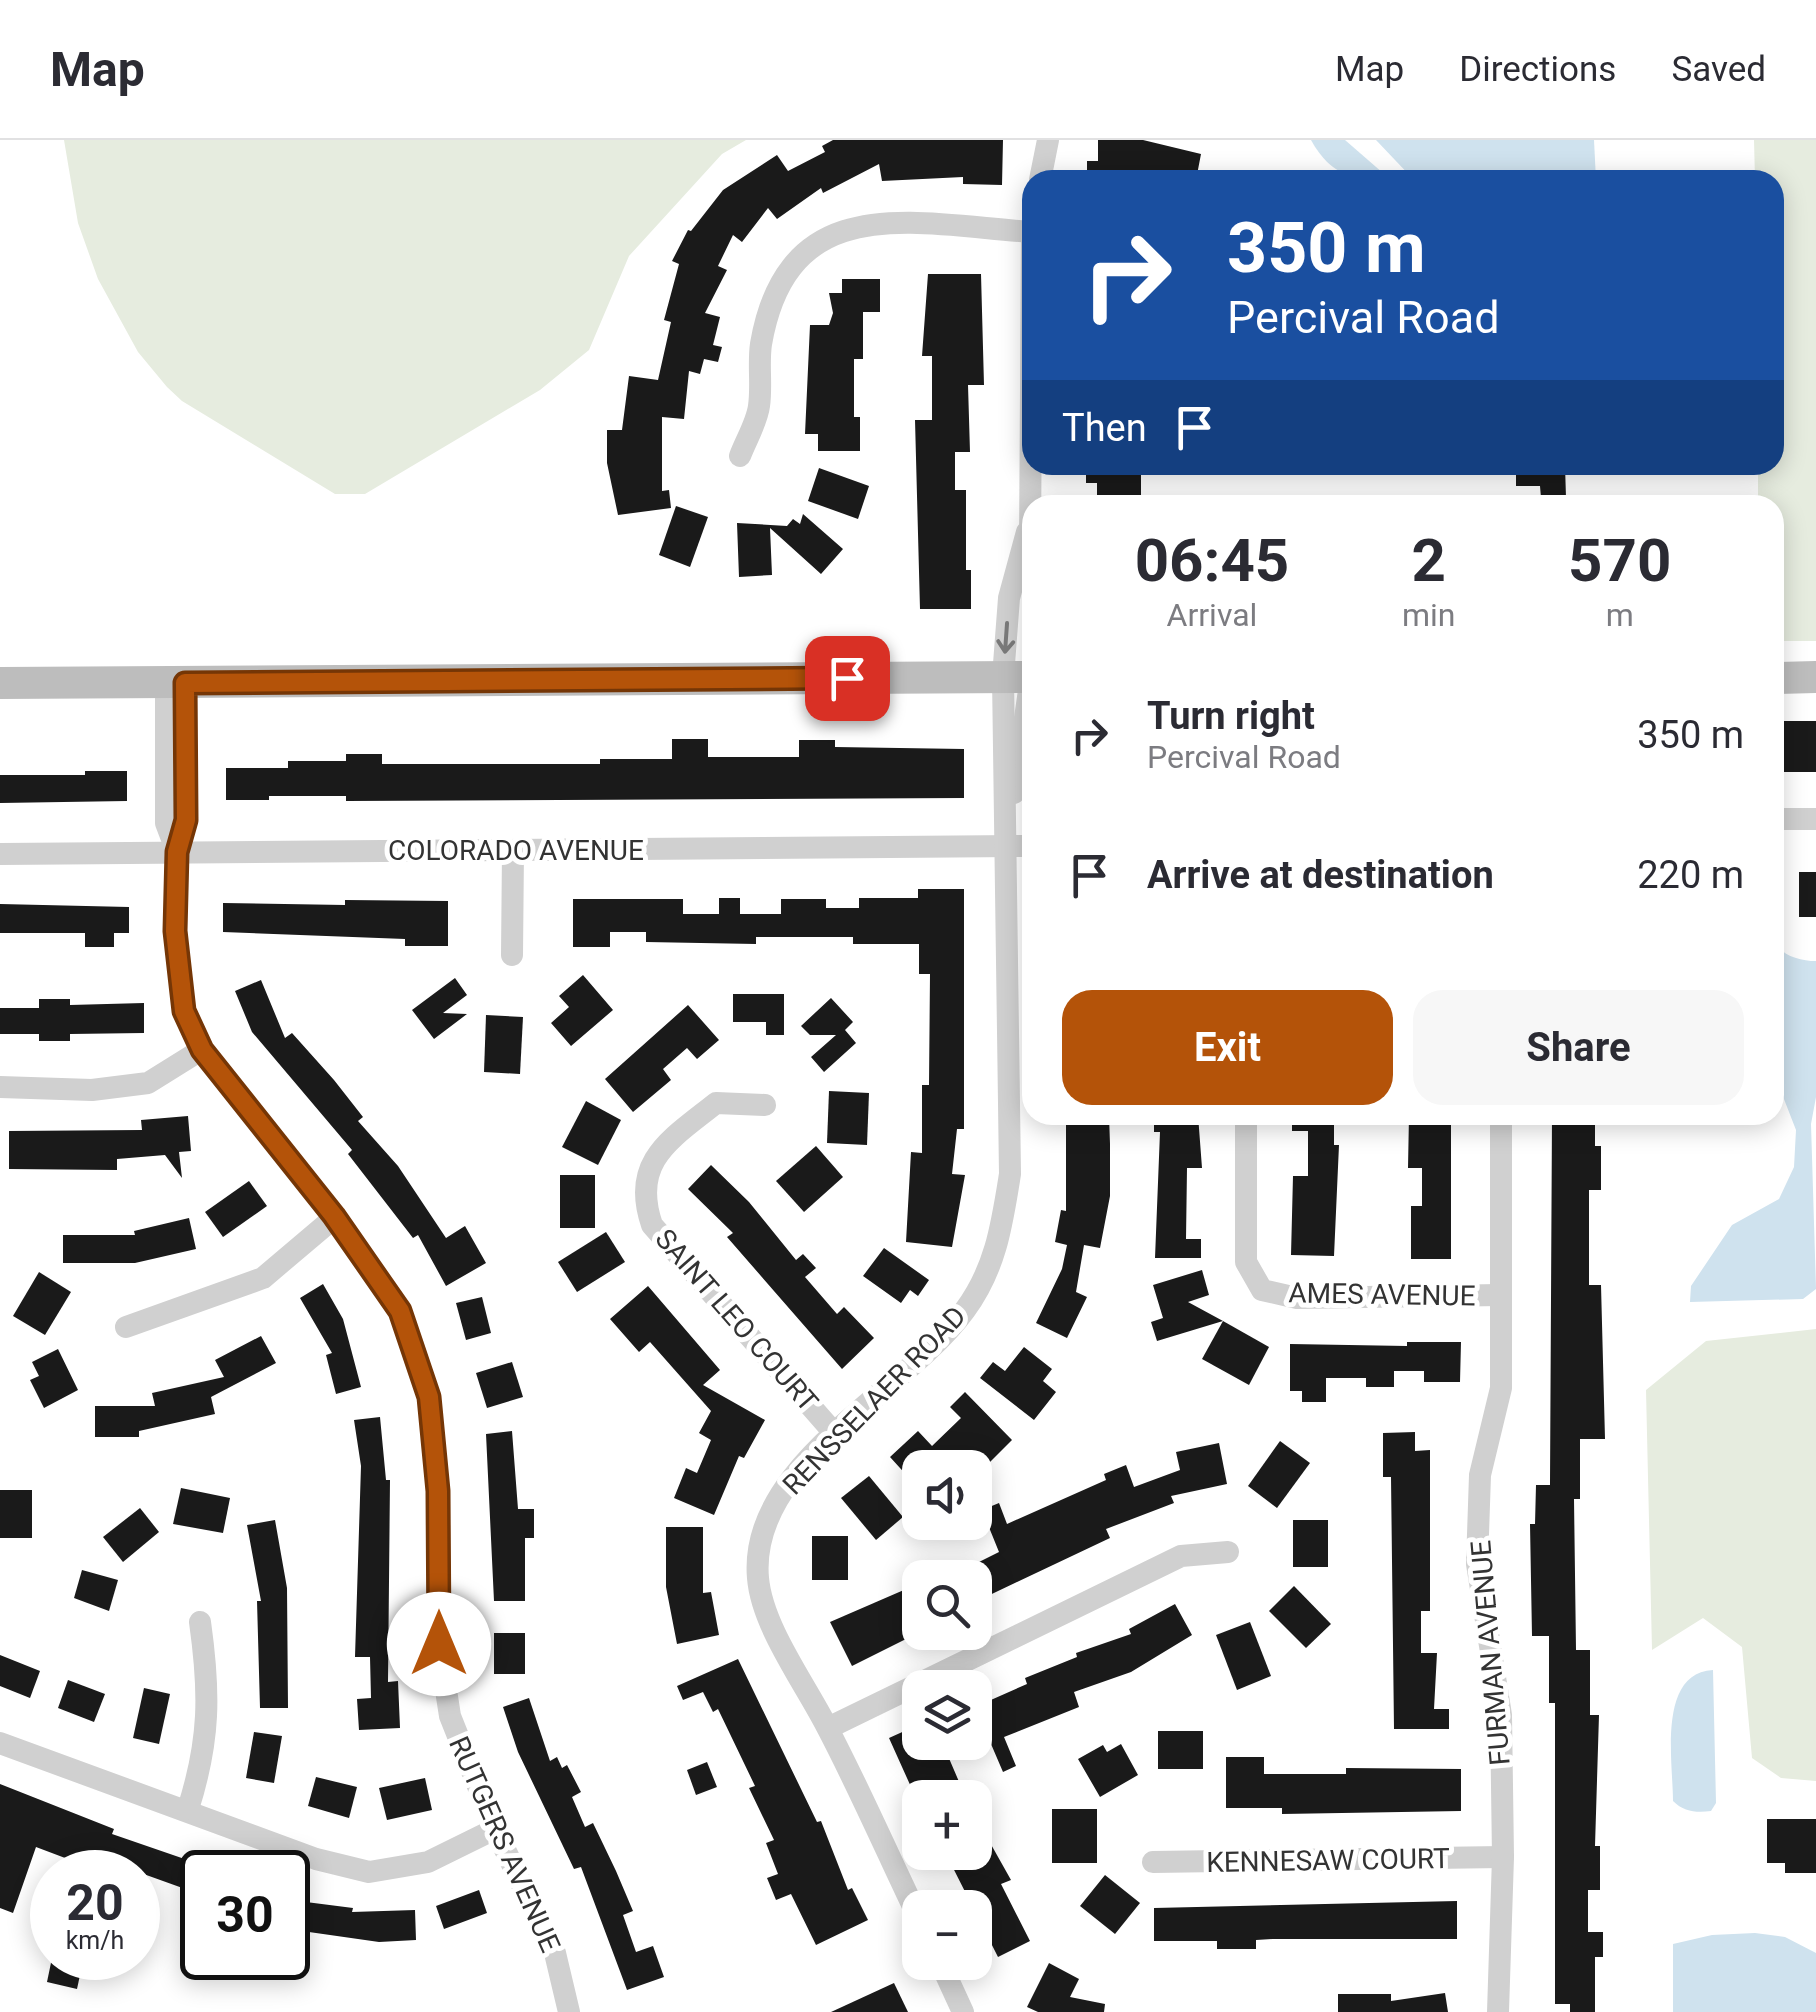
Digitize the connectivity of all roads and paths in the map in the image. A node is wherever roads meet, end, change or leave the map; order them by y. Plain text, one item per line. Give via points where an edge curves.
1 (1048, 140) edge
2 (1042, 170) edge
3 (1022, 232) edge
4 (740, 456) dead end
5 (1022, 551) edge
6 (1022, 660) edge
7 (1022, 675) edge
8 (1816, 677) edge
9 (1784, 678) edge
10 (0, 683) edge
11 (175, 683) junction
12 (1022, 722) edge
13 (1816, 818) edge
14 (1784, 819) edge
15 (1021, 846) edge
16 (513, 850) junction
17 (177, 852) junction
18 (0, 854) edge
19 (512, 955) dead end
20 (202, 1050) junction
21 (0, 1087) edge
22 (765, 1105) dead end
23 (1246, 1125) edge
24 (1501, 1125) edge
25 (334, 1216) junction
26 (1501, 1295) junction
27 (126, 1328) dead end
28 (835, 1434) junction
29 (1228, 1552) dead end
30 (200, 1622) dead end
31 (828, 1728) junction
32 (0, 1742) edge
33 (188, 1809) junction
34 (495, 1828) junction
35 (1503, 1857) junction
36 (1153, 1862) dead end
37 (905, 1890) edge
38 (948, 1980) edge
39 (569, 2012) edge
40 (963, 2012) edge
41 (1498, 2012) edge

1 - 2 street
3 - 4 street via 878,222 810,245 780,280 761,345 759,409
5 -> 6 street, RENSSELAER ROAD via 1010,598
7 - 11 street
8 - 9 street
10 - 11 street
11 - 17 street, RUTGERS AVENUE via 166,823
12 - 15 street, RENSSELAER ROAD
13 - 14 street
15 - 16 street, COLORADO AVENUE
15 - 28 street, RENSSELAER ROAD via 1010,1174 997,1252 966,1309 926,1356
16 - 17 street, COLORADO AVENUE
16 - 19 street
17 - 18 street, COLORADO AVENUE
17 - 20 street, RUTGERS AVENUE via 175,931 184,1011
20 - 21 street via 148,1083 92,1090
20 - 25 street, RUTGERS AVENUE
22 - 28 street, SAINT LEO COURT via 716,1102 658,1149 642,1196 652,1225
23 - 26 street, AMES AVENUE via 1246,1262 1262,1290 1298,1298
24 - 26 street, FURMAN AVENUE
25 - 27 street via 263,1278
25 - 34 street, RUTGERS AVENUE via 400,1311 429,1397 438,1491 439,1644 450,1716
26 - 35 street, FURMAN AVENUE via 1501,1388 1480,1475 1476,1564 1501,1715
28 - 31 street, RENSSELAER ROAD via 782,1487 761,1534 758,1579 781,1644
29 - 31 street via 1181,1556
30 - 33 street via 210,1696 204,1759
31 - 37 street, RENSSELAER ROAD
32 - 33 street
33 - 34 street via 368,1872 428,1862
34 - 39 street, RUTGERS AVENUE via 555,1953
35 - 36 street, KENNESAW COURT
35 - 41 street, FURMAN AVENUE
38 - 40 street

